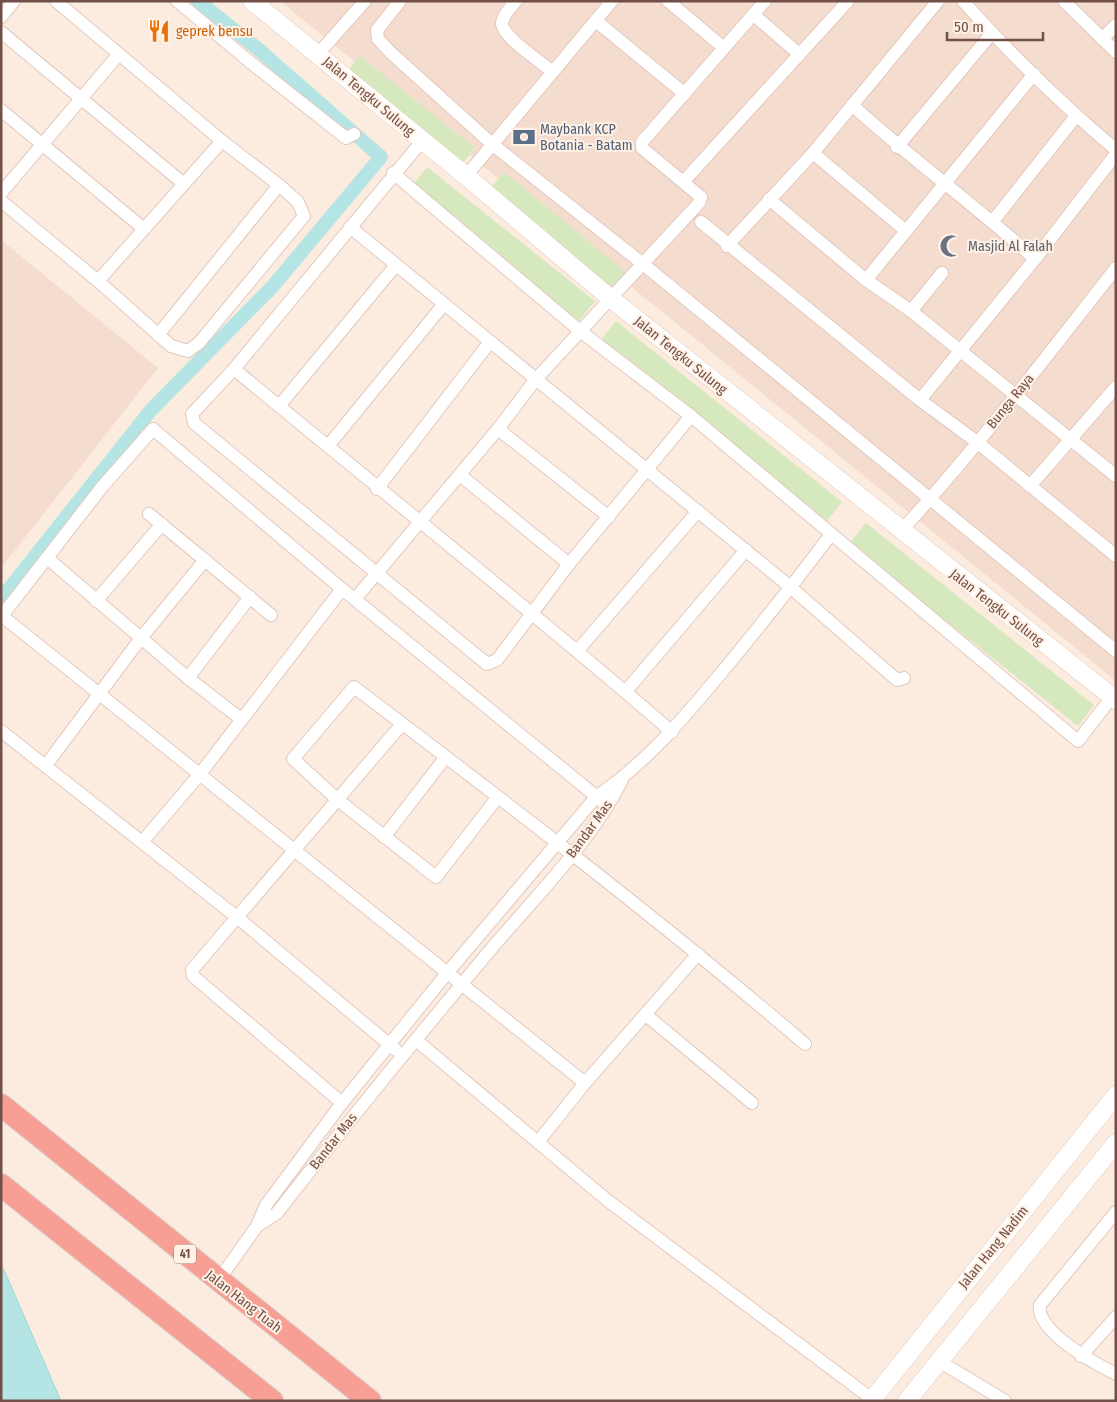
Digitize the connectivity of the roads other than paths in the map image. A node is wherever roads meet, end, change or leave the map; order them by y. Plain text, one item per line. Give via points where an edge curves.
1 (14, 1) edge
2 (56, 1) edge
3 (177, 1) edge
4 (252, 1) edge
5 (365, 1) edge
6 (400, 1) edge
7 (516, 1) edge
8 (612, 1) edge
9 (668, 1) edge
10 (848, 1) edge
11 (938, 1) edge
12 (963, 1) edge
13 (1064, 1) edge
14 (763, 2) edge
15 (71, 6) edge
16 (754, 15) junction
17 (1, 16) edge
18 (596, 21) junction
19 (1116, 25) edge
20 (1, 32) edge
21 (992, 34) junction
22 (1102, 39) junction
23 (724, 48) junction
24 (1116, 52) edge
25 (120, 54) junction
26 (318, 54) junction
27 (799, 54) junction
28 (553, 72) junction
29 (1034, 74) junction
30 (685, 94) junction
31 (81, 100) junction
32 (852, 105) junction
33 (1, 110) edge
34 (1076, 116) junction
35 (354, 134) dead end
36 (422, 140) junction
37 (222, 141) junction
38 (492, 144) junction
39 (42, 145) junction
40 (897, 147) junction
41 (1116, 150) edge
42 (813, 153) junction
43 (1116, 154) edge
44 (393, 173) junction
45 (466, 176) junction
46 (684, 181) junction
47 (944, 183) junction
48 (184, 184) junction
49 (279, 185) junction
50 (1, 193) edge
51 (769, 199) junction
52 (1, 201) edge
53 (993, 221) junction
54 (701, 222) dead end
55 (350, 227) junction
56 (144, 228) junction
57 (906, 231) junction
58 (727, 246) junction
59 (1035, 259) junction
60 (643, 264) junction
61 (396, 265) junction
62 (1116, 268) edge
63 (942, 273) dead end
64 (866, 280) junction
65 (98, 281) junction
66 (610, 298) junction
67 (444, 304) junction
68 (911, 311) junction
69 (580, 331) junction
70 (158, 335) junction
71 (490, 342) junction
72 (961, 352) junction
73 (234, 369) junction
74 (536, 379) junction
75 (1114, 393) edge
76 (1015, 396) junction
77 (920, 400) junction
78 (279, 406) junction
79 (691, 416) junction
80 (498, 429) junction
81 (1070, 438) junction
82 (977, 442) junction
83 (328, 446) junction
84 (648, 471) junction
85 (460, 475) junction
86 (1116, 476) edge
87 (1030, 486) junction
88 (378, 488) junction
89 (930, 499) junction
90 (698, 511) junction
91 (148, 514) dead end
92 (609, 517) junction
93 (419, 522) junction
94 (162, 524) junction
95 (901, 531) junction
96 (831, 534) junction
97 (746, 550) junction
98 (1116, 556) edge
99 (47, 558) junction
100 (205, 560) junction
101 (569, 564) junction
102 (376, 574) junction
103 (792, 588) junction
104 (342, 589) junction
105 (250, 597) junction
106 (355, 599) junction
107 (96, 601) junction
108 (534, 613) junction
109 (271, 615) dead end
110 (2, 616) edge
111 (141, 638) junction
112 (578, 650) junction
113 (1116, 651) edge
114 (188, 678) junction
115 (904, 678) dead end
116 (626, 691) junction
117 (99, 694) junction
118 (1114, 699) edge
119 (240, 719) junction
120 (402, 724) junction
121 (1, 731) edge
122 (672, 732) junction
123 (445, 758) junction
124 (46, 765) junction
125 (200, 774) junction
126 (622, 780) junction
127 (596, 797) junction
128 (497, 798) junction
129 (338, 800) junction
130 (608, 806) junction
131 (384, 836) junction
132 (142, 842) junction
133 (557, 842) junction
134 (294, 850) junction
135 (573, 853) junction
136 (238, 918) junction
137 (698, 954) junction
138 (448, 972) junction
139 (463, 984) junction
140 (646, 1015) junction
141 (416, 1040) junction
142 (805, 1044) dead end
143 (390, 1045) junction
144 (403, 1056) junction
145 (585, 1082) junction
146 (1116, 1095) edge
147 (342, 1103) junction
148 (752, 1103) dead end
149 (1, 1105) edge
150 (538, 1142) junction
151 (1116, 1143) edge
152 (1, 1185) edge
153 (1116, 1212) edge
154 (258, 1226) junction
155 (218, 1281) junction
156 (951, 1299) junction
157 (1116, 1317) edge
158 (972, 1320) junction
159 (1081, 1356) junction
160 (939, 1361) junction
161 (1116, 1374) edge
162 (872, 1400) edge
163 (272, 1401) edge
164 (370, 1401) edge
165 (907, 1401) edge
166 (1005, 1401) edge

1 - 17 street
2 - 15 street
3 - 35 street via 346,138
4 - 26 street, Jalan Tengku Sulung
5 - 26 street
6 - 38 street via 376,30 378,39
7 - 28 street via 503,20 503,29
8 - 18 street
9 - 23 street
10 - 27 street
11 - 32 street
12 - 21 street
13 - 22 street
14 - 16 street
15 - 25 street
16 - 23 street
16 - 27 street
18 - 28 street
18 - 30 street
19 - 22 street
20 - 31 street
21 - 29 street
21 - 40 street
22 - 24 street
23 - 30 street
25 - 31 street
25 - 37 street
26 - 36 street, Jalan Tengku Sulung
27 - 46 street
28 - 38 street
29 - 34 street
29 - 47 street
30 - 46 street via 642,140 642,148
31 - 39 street
31 - 48 street
32 - 40 street
32 - 42 street
33 - 39 street
34 - 41 street
34 - 53 street
36 - 44 street
36 - 45 street, Jalan Tengku Sulung
37 - 48 street
37 - 49 street
38 - 45 street
38 - 60 street
39 - 50 street
39 - 56 street
40 - 47 street
42 - 51 street
42 - 57 street
43 - 59 street
44 - 55 street
44 - 69 street
45 - 66 street, Jalan Tengku Sulung
46 - 60 street via 701,197 699,203
47 - 53 street
47 - 57 street
48 - 56 street
49 - 70 street
49 - 70 street via 298,202 304,216 267,262 194,348 188,351 170,346
51 - 58 street
51 - 64 street
52 - 65 street
53 - 59 street
54 - 58 street
55 - 61 street
55 - 73 street
56 - 65 street
57 - 64 street
58 - 77 street
59 - 72 street
60 - 66 street
60 - 89 street
61 - 67 street
61 - 78 street
62 - 76 street, Bunga Raya
63 - 68 street
64 - 68 street
65 - 70 street
66 - 69 street
66 - 95 street, Jalan Tengku Sulung
67 - 71 street
67 - 83 street
68 - 72 street
69 - 74 street
69 - 79 street
71 - 74 street
71 - 88 street
72 - 76 street
72 - 77 street
73 - 78 street
73 - 102 street via 192,414 194,422
74 - 80 street
74 - 84 street
75 - 81 street
76 - 81 street
76 - 82 street, Bunga Raya
77 - 82 street
78 - 83 street
79 - 84 street
79 - 96 street
80 - 85 street
80 - 92 street
81 - 86 street
81 - 87 street
82 - 87 street
82 - 89 street, Bunga Raya
83 - 88 street
84 - 90 street
84 - 92 street
85 - 93 street
85 - 101 street
87 - 98 street
88 - 93 street
89 - 95 street, Bunga Raya
89 - 113 street
90 - 97 street
90 - 112 street
91 - 94 street
92 - 101 street
93 - 102 street
93 - 108 street
94 - 100 street
94 - 107 street
95 - 118 street, Jalan Tengku Sulung
96 - 103 street
96 - 118 street via 1078,741
97 - 103 street
97 - 116 street
99 - 104 street via 102,487 153,429
99 - 107 street
99 - 110 street
100 - 105 street
100 - 111 street
101 - 108 street
102 - 106 street
102 - 108 street via 487,664 497,660
103 - 115 street via 897,680
103 - 122 street
104 - 106 street
104 - 119 street
105 - 109 street
105 - 114 street
106 - 127 street
107 - 111 street
108 - 112 street
110 - 117 street
111 - 114 street
111 - 117 street
112 - 116 street
114 - 119 street
116 - 122 street
117 - 124 street
117 - 125 street
119 - 125 street
120 - 123 street
120 - 129 street
120 - 129 street via 354,688 346,694 293,760
121 - 124 street
122 - 126 street
123 - 128 street
123 - 131 street
124 - 132 street
125 - 132 street
125 - 134 street
126 - 127 street, Bandar Mas
126 - 130 street, Bandar Mas
127 - 130 street
127 - 133 street, Bandar Mas
128 - 131 street via 436,877
128 - 133 street
129 - 131 street
129 - 134 street
130 - 135 street, Bandar Mas
132 - 136 street
133 - 135 street
133 - 138 street, Bandar Mas
134 - 136 street
134 - 138 street
135 - 137 street
135 - 139 street, Bandar Mas
136 - 143 street
136 - 147 street via 192,970 194,976
137 - 140 street
137 - 142 street
138 - 139 street
138 - 143 street, Bandar Mas
139 - 141 street, Bandar Mas
139 - 145 street
140 - 145 street
140 - 148 street
141 - 144 street, Bandar Mas
141 - 150 street
143 - 144 street
143 - 147 street, Bandar Mas
144 - 154 street, Bandar Mas via 277,1213
145 - 150 street
146 - 156 street, Jalan Hang Nadim
147 - 154 street, Bandar Mas via 266,1205
149 - 155 highway, Jalan Hang Tuah / 41
150 - 162 street via 607,1200
151 - 158 street
152 - 163 highway
153 - 159 street via 1040,1305 1042,1319
154 - 155 street, Bandar Mas
155 - 164 highway, Jalan Hang Tuah / 41
156 - 158 street via 959,1298 970,1304 974,1314
156 - 162 street, Jalan Hang Nadim
157 - 159 street
158 - 160 street
159 - 161 street
160 - 165 street
160 - 166 street

